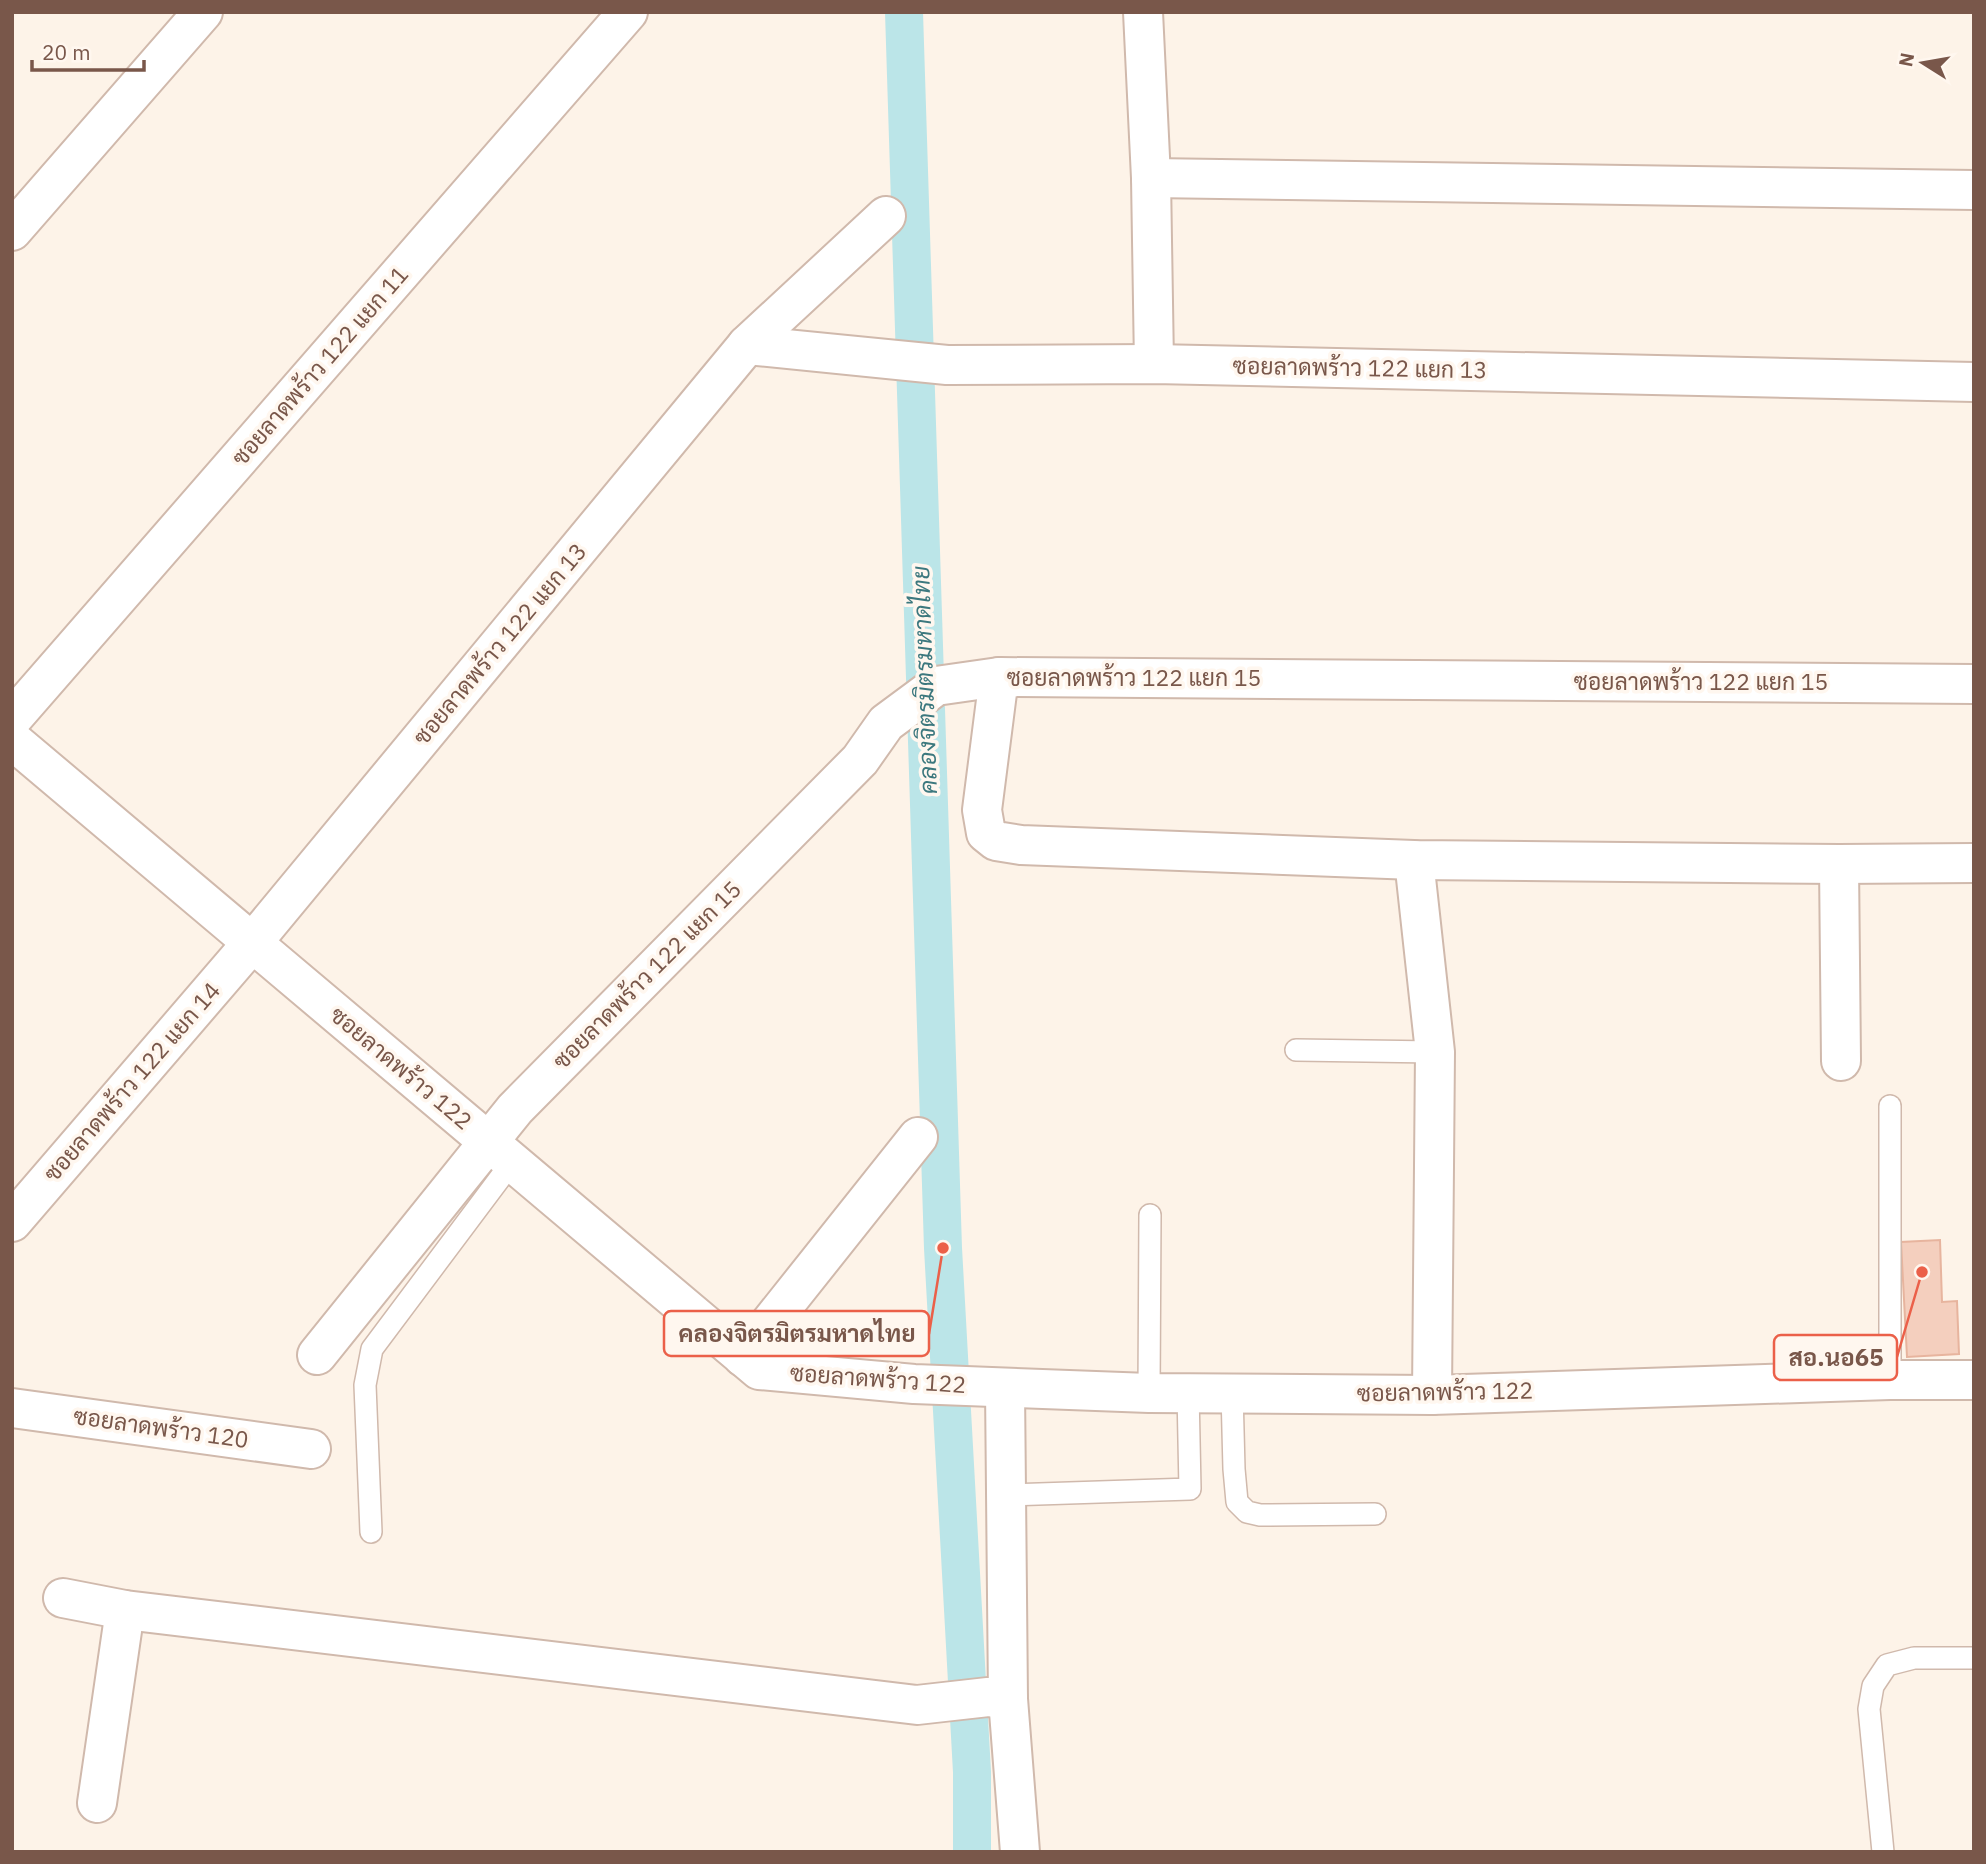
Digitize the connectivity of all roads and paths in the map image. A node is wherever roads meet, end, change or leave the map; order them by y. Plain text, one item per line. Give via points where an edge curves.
1 (203, 12) edge
2 (628, 12) edge
3 (1143, 12) edge
4 (1151, 178) junction
5 (1974, 190) edge
6 (886, 216) dead end
7 (12, 231) edge
8 (747, 345) junction
9 (1154, 364) junction
10 (1974, 382) edge
11 (999, 677) junction
12 (1974, 684) edge
13 (12, 719) edge
14 (12, 740) edge
15 (1414, 860) junction
16 (1974, 863) edge
17 (1839, 864) junction
18 (252, 943) junction
19 (1296, 1050) dead end
20 (1435, 1052) junction
21 (1841, 1061) dead end
22 (1890, 1106) dead end
23 (918, 1137) dead end
24 (500, 1152) junction
25 (1150, 1215) dead end
26 (12, 1222) edge
27 (317, 1355) dead end
28 (743, 1357) junction
29 (1890, 1380) junction
30 (1974, 1380) edge
31 (1005, 1388) junction
32 (1188, 1392) junction
33 (1232, 1392) junction
34 (1149, 1393) junction
35 (1432, 1395) junction
36 (12, 1408) edge
37 (310, 1449) dead end
38 (1006, 1495) junction
39 (1376, 1514) dead end
40 (371, 1532) dead end
41 (63, 1598) dead end
42 (125, 1610) junction
43 (1972, 1658) edge
44 (998, 1698) junction
45 (97, 1803) dead end
46 (1020, 1852) edge
47 (1883, 1852) edge

1 - 7 street
2 - 13 street, ซอยลาดพร้าว 122 แยก 11
3 - 4 street
4 - 5 street
4 - 9 street
6 - 8 street, ซอยลาดพร้าว 122 แยก 13
8 - 9 street, ซอยลาดพร้าว 122 แยก 13 via 947,365
8 - 18 street, ซอยลาดพร้าว 122 แยก 13
9 - 10 street, ซอยลาดพร้าว 122 แยก 13
11 - 12 street, ซอยลาดพร้าว 122 แยก 15
11 - 15 street via 982,810 986,833 996,841
11 - 24 street, ซอยลาดพร้าว 122 แยก 15 via 936,686 886,723 860,760 514,1108
14 - 18 street, ซอยลาดพร้าว 122
15 - 17 street
15 - 20 street
16 - 17 street
17 - 21 street
18 - 24 street, ซอยลาดพร้าว 122
18 - 26 street, ซอยลาดพร้าว 122 แยก 14
19 - 20 lane
20 - 35 street
22 - 29 lane
23 - 28 street
24 - 27 street, ซอยลาดพร้าว 122 แยก 15
24 - 28 street, ซอยลาดพร้าว 122
24 - 40 lane via 372,1349 365,1385
25 - 34 lane
28 - 31 street, ซอยลาดพร้าว 122 via 759,1370
29 - 30 street, ซอยลาดพร้าว 122
29 - 35 street, ซอยลาดพร้าว 122
31 - 34 street, ซอยลาดพร้าว 122
31 - 38 street
32 - 33 street, ซอยลาดพร้าว 122
32 - 34 street, ซอยลาดพร้าว 122
32 - 38 lane via 1191,1489
33 - 35 street, ซอยลาดพร้าว 122
33 - 39 lane via 1237,1502 1247,1512 1260,1516
36 - 37 street, ซอยลาดพร้าว 120
38 - 44 street
41 - 42 street
42 - 44 street via 917,1705
42 - 45 street
43 - 47 lane via 1914,1658 1887,1665 1873,1686 1869,1709
44 - 46 street

